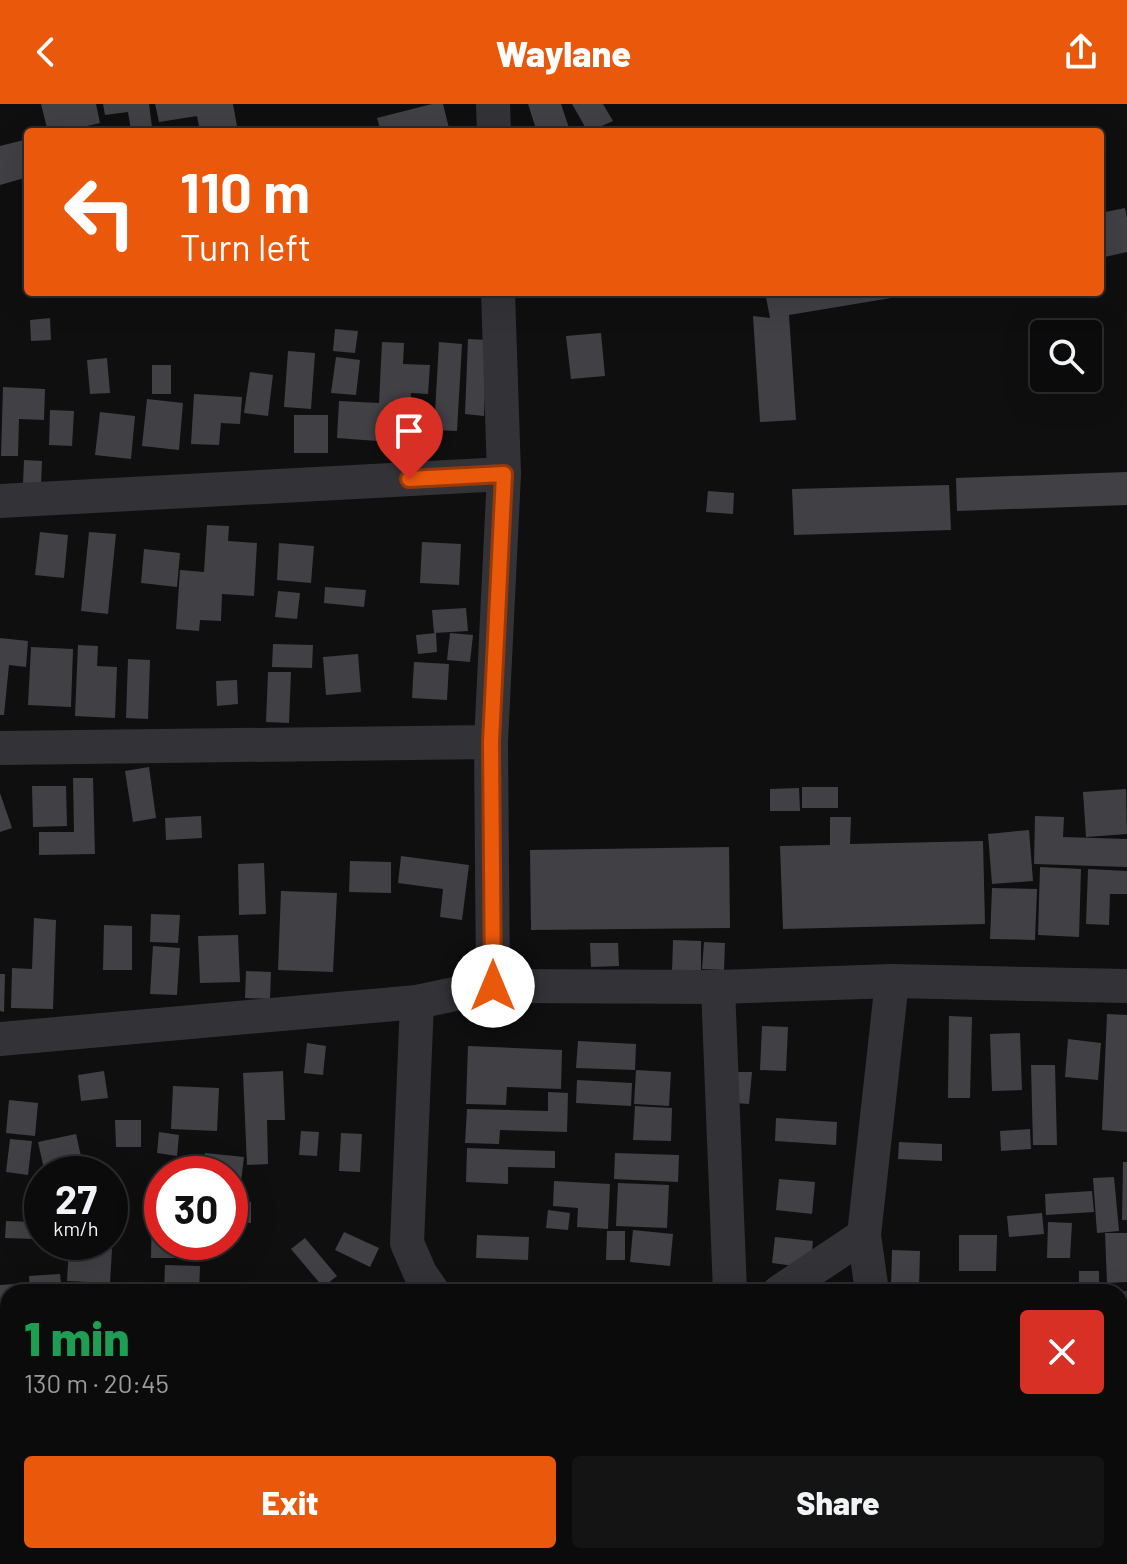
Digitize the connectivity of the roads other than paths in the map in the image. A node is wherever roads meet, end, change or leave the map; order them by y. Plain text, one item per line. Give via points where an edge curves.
1 (493, 104) edge
2 (494, 128) edge
3 (498, 296) edge
4 (504, 474) junction
5 (0, 501) edge
6 (491, 742) junction
7 (0, 748) edge
8 (892, 981) junction
9 (493, 986) junction
10 (1127, 986) edge
11 (718, 987) junction
12 (417, 1002) junction
13 (0, 1039) edge
14 (864, 1235) junction
15 (428, 1284) edge
16 (730, 1284) edge
17 (791, 1284) edge
18 (871, 1284) edge

1 - 2 street
3 - 4 street
4 - 5 street
4 - 6 street
6 - 7 street
6 - 9 street
8 - 10 street
8 - 11 street
8 - 14 street
9 - 11 street
9 - 12 street
11 - 16 street
12 - 13 street
12 - 15 street via 407,1243
14 - 17 street
14 - 18 street

